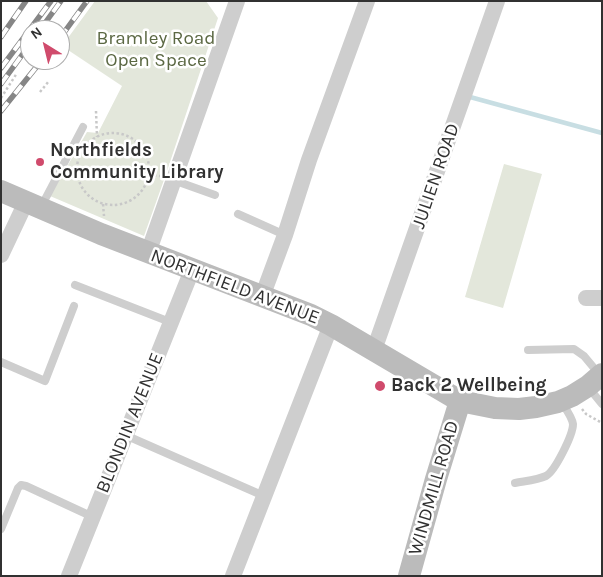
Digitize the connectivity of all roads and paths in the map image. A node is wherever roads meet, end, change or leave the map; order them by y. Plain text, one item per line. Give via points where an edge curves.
1 (237, 1) edge
2 (367, 1) edge
3 (497, 1) edge
4 (17, 74) dead end
5 (49, 81) dead end
6 (40, 92) dead end
7 (1, 98) edge
8 (96, 111) dead end
9 (83, 128) dead end
10 (97, 137) junction
11 (173, 180) junction
12 (1, 191) edge
13 (215, 195) dead end
14 (33, 205) junction
15 (238, 214) dead end
16 (285, 235) junction
17 (148, 253) junction
18 (1, 255) edge
19 (192, 270) junction
20 (75, 285) dead end
21 (262, 297) junction
22 (74, 306) dead end
23 (170, 322) junction
24 (331, 325) junction
25 (374, 350) junction
26 (528, 350) dead end
27 (1, 362) edge
28 (598, 385) edge
29 (460, 401) junction
30 (571, 404) junction
31 (602, 423) edge
32 (125, 435) junction
33 (515, 483) dead end
34 (264, 496) junction
35 (93, 517) junction
36 (1, 529) edge
37 (69, 576) edge
38 (233, 576) edge
39 (409, 576) edge

1 - 11 street
2 - 16 street via 308,160
3 - 25 street, JULIEN ROAD
4 - 7 path
5 - 6 path
8 - 10 path
9 - 14 lane
10 - 10 path via 111,133 125,135 143,149 149,175 137,197 120,205 103,204 88,196 81,186 77,173 78,158 86,144
11 - 13 lane
11 - 17 street
12 - 14 main road, NORTHFIELD AVENUE
14 - 17 main road, NORTHFIELD AVENUE
14 - 18 street
15 - 16 lane
16 - 21 street
17 - 19 main road, NORTHFIELD AVENUE
19 - 21 main road, NORTHFIELD AVENUE
19 - 23 street, BLONDIN AVENUE
20 - 23 lane
21 - 24 main road, NORTHFIELD AVENUE
22 - 27 lane via 45,381
23 - 32 street, BLONDIN AVENUE
24 - 25 main road, NORTHFIELD AVENUE
24 - 34 street
25 - 29 main road, NORTHFIELD AVENUE
26 - 28 lane via 574,349 584,356
28 - 30 main road, NORTHFIELD AVENUE
29 - 30 main road, NORTHFIELD AVENUE via 509,409
29 - 39 main road, WINDMILL ROAD
30 - 31 path
30 - 33 lane via 572,432 548,475
32 - 34 lane
32 - 35 street, BLONDIN AVENUE
34 - 38 street
35 - 36 lane via 21,485
35 - 37 street, BLONDIN AVENUE

